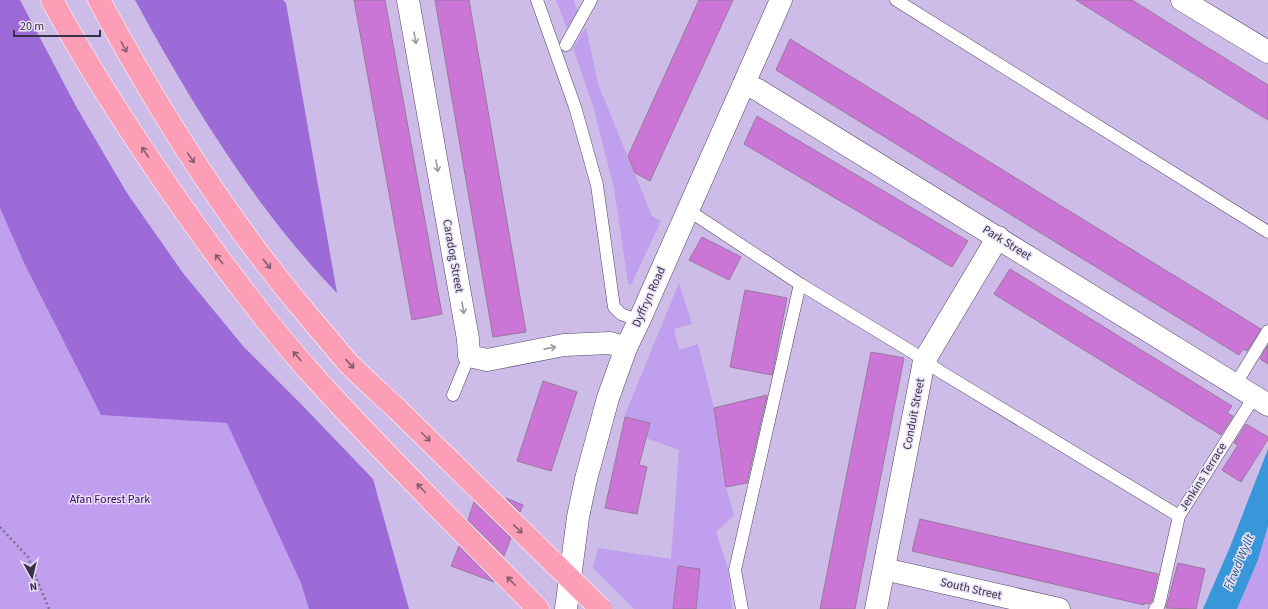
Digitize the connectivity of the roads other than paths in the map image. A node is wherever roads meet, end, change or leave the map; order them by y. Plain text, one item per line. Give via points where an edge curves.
1 (52, 0) edge
2 (99, 0) edge
3 (408, 0) edge
4 (536, 0) edge
5 (591, 0) edge
6 (781, 0) edge
7 (896, 0) edge
8 (1182, 0) edge
9 (566, 45) dead end
10 (1268, 52) edge
11 (744, 84) junction
12 (688, 210) junction
13 (1268, 232) edge
14 (998, 237) junction
15 (800, 284) junction
16 (640, 320) junction
17 (1268, 331) edge
18 (626, 348) junction
19 (469, 356) junction
20 (924, 361) junction
21 (1235, 385) junction
22 (453, 395) dead end
23 (1261, 401) edge
24 (1179, 516) junction
25 (884, 569) junction
26 (538, 609) edge
27 (566, 609) edge
28 (601, 609) edge
29 (742, 609) edge
30 (876, 609) edge
31 (1059, 609) edge
32 (1155, 609) edge

26 -> 1 highway via 317,379 211,249 106,94
2 -> 28 highway, bridge via 138,72 186,151 239,228 294,299 350,364
3 -> 19 street, Caradog Street
4 - 16 lane via 575,107 597,185 614,307 621,314
5 - 9 lane
6 - 11 street, Dyffryn Road
7 - 13 lane
8 - 10 street
11 - 12 street, Dyffryn Road
11 - 14 street, Park Street via 758,90
12 - 15 lane
12 - 16 street, Dyffryn Road
14 - 20 street, Conduit Street
14 - 21 street, Park Street
15 - 20 lane
15 - 29 lane via 735,570
16 - 18 street, Dyffryn Road
17 - 21 lane
19 -> 18 street via 487,360 564,345 610,343
18 - 27 street, Dyffryn Road via 608,398 586,479 578,517
19 - 22 lane
20 - 24 lane
20 - 25 street, Conduit Street
21 - 23 street, Park Street
23 - 24 lane, Jenkins Terrace
24 - 32 lane, Jenkins Terrace via 1159,605
25 - 30 street, Conduit Street
25 - 31 street, South Street

